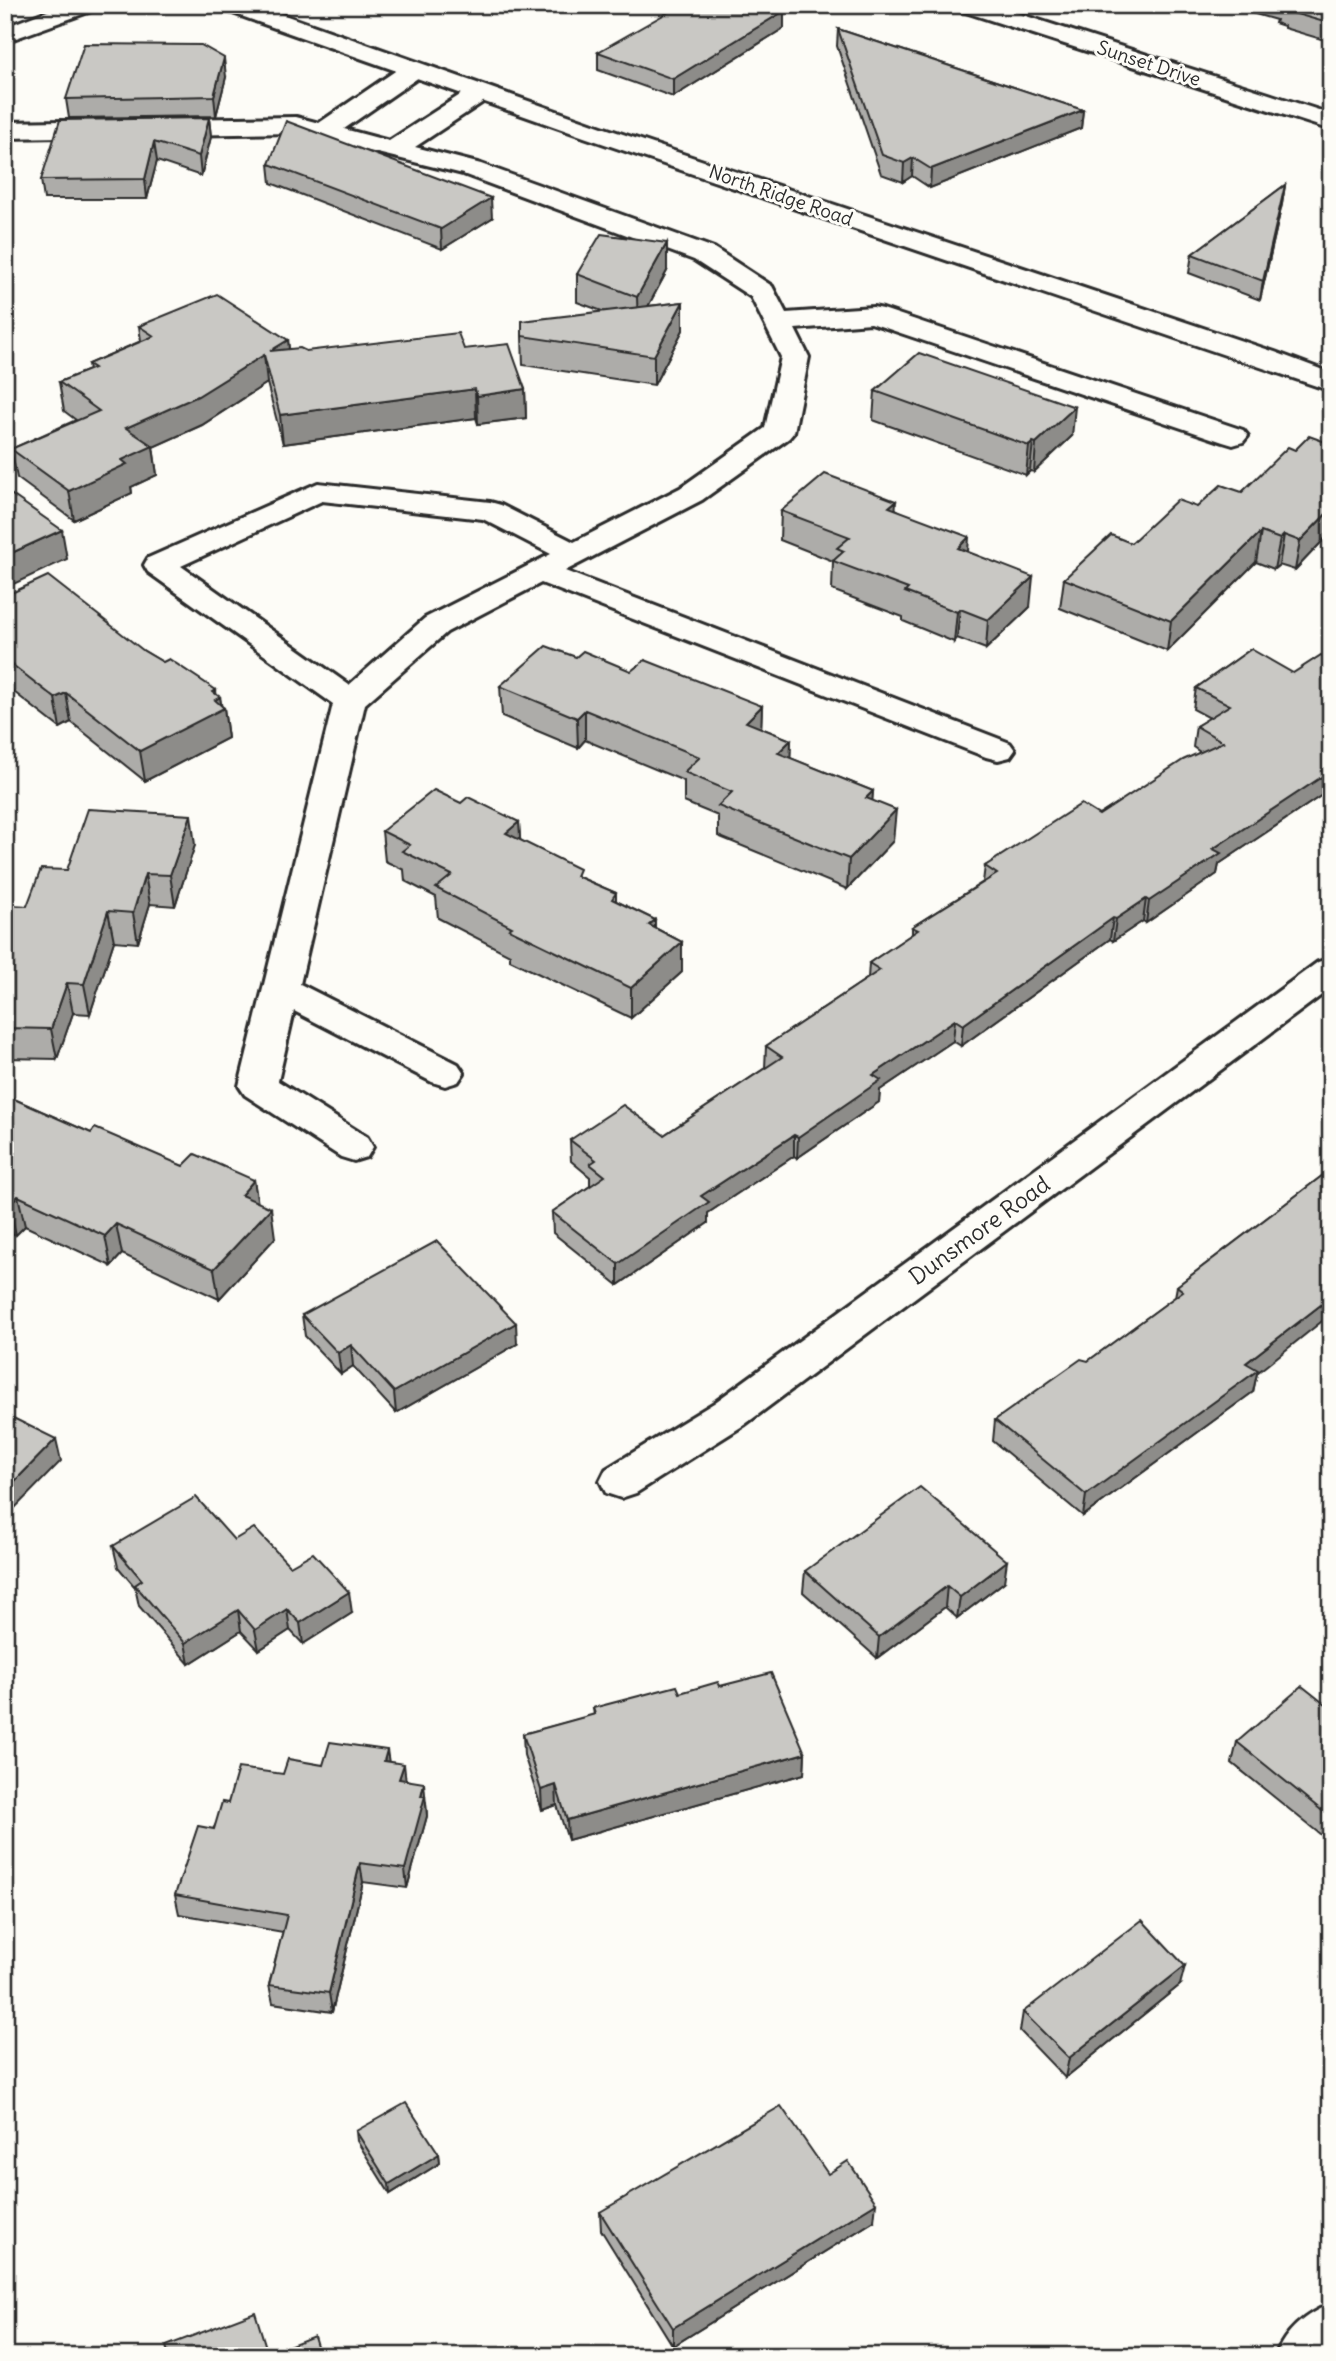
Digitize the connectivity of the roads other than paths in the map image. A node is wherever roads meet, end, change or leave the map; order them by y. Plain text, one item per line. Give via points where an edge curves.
1 (86, 5) edge
2 (232, 5) edge
3 (967, 5) edge
4 (5, 35) edge
5 (413, 70) junction
6 (480, 93) junction
7 (1331, 122) edge
8 (5, 130) edge
9 (323, 132) junction
10 (394, 149) junction
11 (777, 322) junction
12 (1331, 383) edge
13 (1233, 436) dead end
14 (574, 554) junction
15 (539, 572) junction
16 (350, 701) junction
17 (998, 750) dead end
18 (1331, 970) edge
19 (281, 989) junction
20 (446, 1073) dead end
21 (354, 1147) dead end
22 (621, 1481) dead end
23 (1331, 2330) edge
24 (1302, 2356) edge

1 - 4 street
2 - 5 street, North Ridge Road
3 - 7 street, Sunset Drive
5 - 6 street, North Ridge Road
5 - 9 street
6 - 10 street
6 - 12 street, North Ridge Road
8 - 9 street via 296,125
9 - 10 street
10 - 11 street via 472,169 704,254 762,292
11 - 13 street via 873,315
11 - 14 street via 795,357 779,432 691,494
14 - 15 street
14 - 16 street via 490,511 318,492 159,565
15 - 16 street via 436,625
15 - 17 street
16 - 19 street
18 - 22 street, Dunsmore Road via 729,1414
19 - 20 street
19 - 21 street via 258,1086
23 - 24 street

